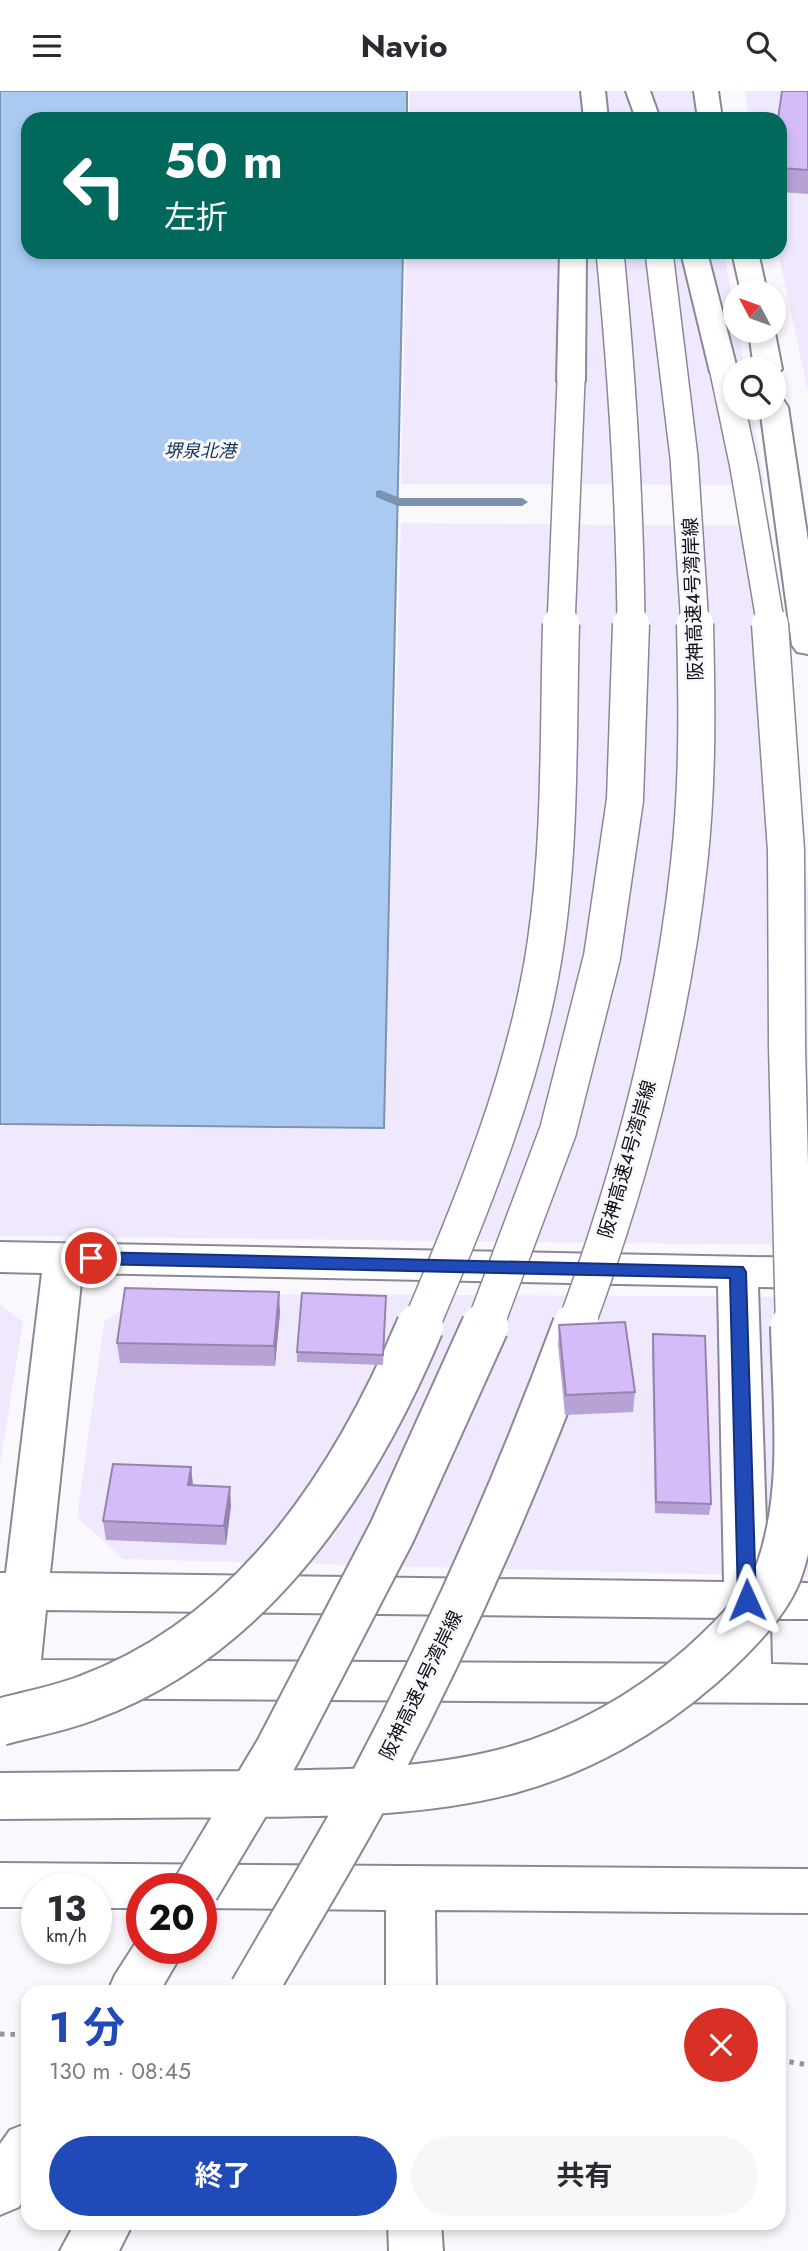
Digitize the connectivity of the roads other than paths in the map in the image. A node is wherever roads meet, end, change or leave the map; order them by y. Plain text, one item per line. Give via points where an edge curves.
1 (593, 91) edge
2 (637, 91) edge
3 (706, 91) edge
4 (595, 112) edge
5 (638, 112) edge
6 (645, 112) edge
7 (709, 112) edge
8 (573, 259) edge
9 (611, 259) edge
10 (660, 259) edge
11 (696, 259) edge
12 (747, 259) edge
13 (751, 280) edge
14 (776, 420) edge
15 (808, 645) edge
16 (0, 1257) edge
17 (64, 1257) junction
18 (738, 1272) junction
19 (808, 1273) edge
20 (12, 1591) edge
21 (747, 1600) junction
22 (808, 1601) edge
23 (8, 1679) edge
24 (750, 1683) junction
25 (808, 1684) edge
26 (0, 1722) edge
27 (0, 1796) edge
28 (205, 1873) edge
29 (0, 1885) edge
30 (410, 1888) junction
31 (808, 1891) edge
32 (150, 1964) edge
33 (137, 1985) edge
34 (256, 1985) edge
35 (411, 1985) edge
36 (21, 2158) edge
37 (0, 2189) edge
38 (102, 2230) edge
39 (415, 2230) edge
40 (88, 2251) edge
41 (416, 2251) edge

1 - 4 main road
2 - 5 main road
2 - 6 main road
3 - 7 main road
8 - 26 main road, bridge via 552,875 539,979 508,1096 465,1221 384,1409 326,1507 288,1556 199,1640 150,1671 83,1700
9 - 28 main road, bridge via 630,546 625,800 602,957 562,1118 485,1327 392,1532 278,1751
10 - 34 main road, 阪神高速4号湾岸線, bridge via 677,375 693,547 697,697 694,806 677,960 639,1132 578,1322 491,1542 384,1761
11 - 27 main road, bridge via 744,467 772,633 786,837 798,1487 780,1570 754,1612 673,1690 571,1748 508,1771 435,1785 323,1793
12 - 13 main road
14 - 15 main road
16 - 17 main road
17 - 18 main road
17 - 20 main road
18 - 19 main road
18 - 21 main road
20 - 21 main road
20 - 23 main road
21 - 22 main road
21 - 24 main road
23 - 24 main road
24 - 25 main road
29 - 30 main road
30 - 31 main road
30 - 35 main road
32 - 33 main road
36 - 37 main road
38 - 40 main road
39 - 41 main road

